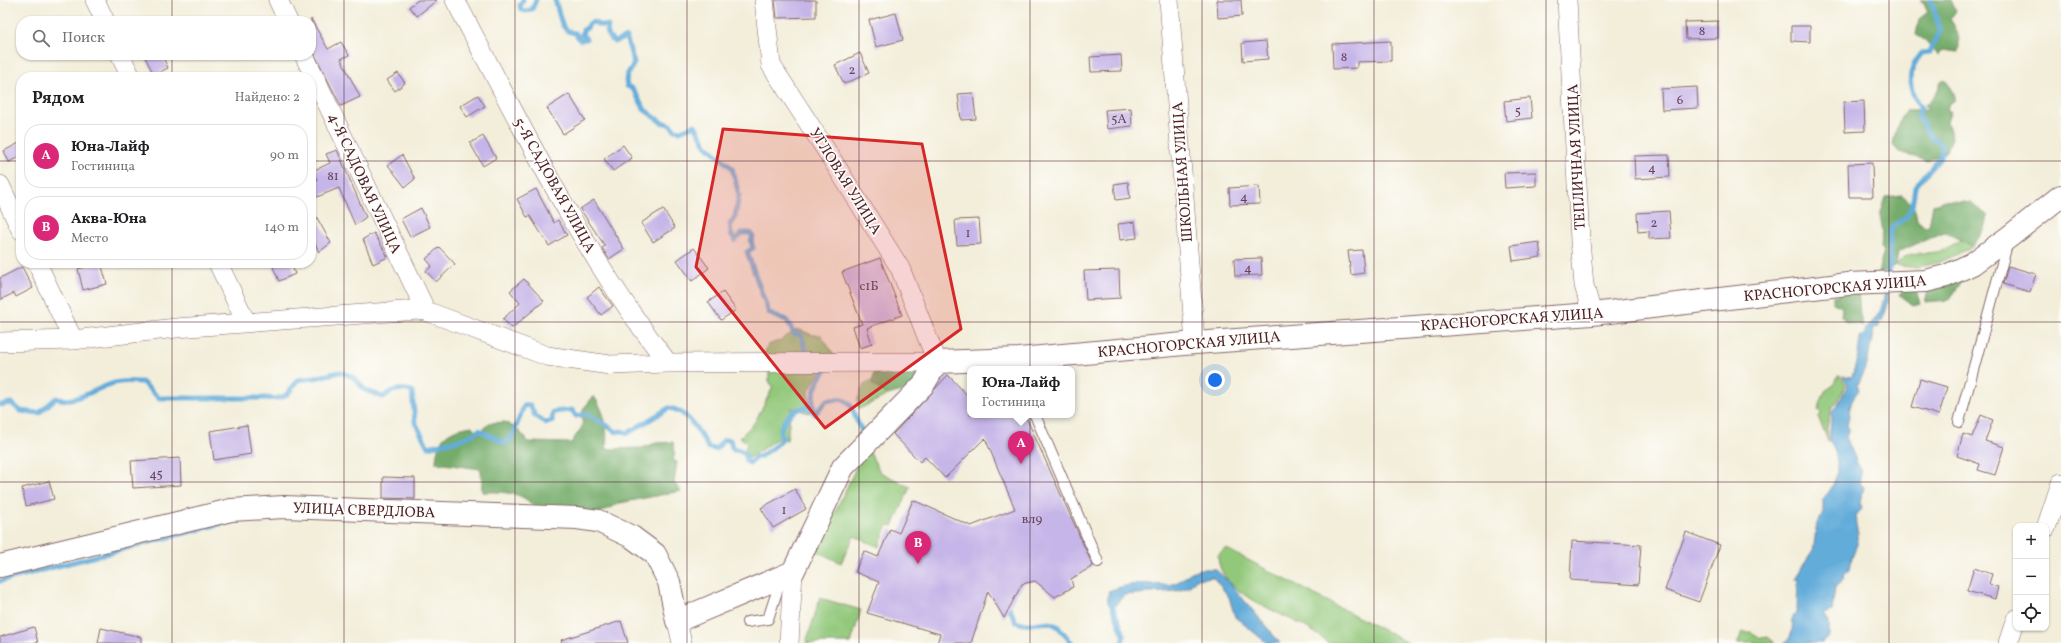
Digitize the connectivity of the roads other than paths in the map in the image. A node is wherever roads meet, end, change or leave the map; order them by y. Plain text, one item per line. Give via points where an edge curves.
1 (95, 0) edge
2 (278, 0) edge
3 (456, 0) edge
4 (764, 0) edge
5 (1169, 0) edge
6 (1567, 0) edge
7 (102, 16) edge
8 (286, 16) edge
9 (122, 60) edge
10 (306, 60) edge
11 (128, 72) edge
12 (312, 72) edge
13 (316, 80) edge
14 (0, 185) edge
15 (2061, 196) edge
16 (16, 219) edge
17 (2009, 237) junction
18 (39, 268) edge
19 (220, 268) edge
20 (426, 312) junction
21 (1592, 314) junction
22 (246, 322) junction
23 (73, 340) junction
24 (0, 342) edge
25 (1195, 343) junction
26 (937, 362) junction
27 (668, 363) junction
28 (1020, 364) edge
29 (1036, 418) edge
30 (1959, 422) dead end
31 (2061, 483) edge
32 (2048, 523) edge
33 (1098, 562) dead end
34 (0, 566) edge
35 (787, 574) junction
36 (677, 621) junction
37 (747, 622) dead end
38 (2013, 627) edge
39 (682, 643) edge
40 (789, 643) edge
41 (2008, 643) edge

1 - 7 street
2 - 8 street
3 - 27 street, 5-Я САДОВАЯ УЛИЦА via 568,214 641,328
4 - 26 street, УГЛОВАЯ УЛИЦА via 771,65 900,268
5 - 25 street, ШКОЛЬНАЯ УЛИЦА
6 - 21 street, ТЕПЛИЧНАЯ УЛИЦА via 1580,240 1584,285
9 - 11 street
10 - 12 street, 4-Я САДОВАЯ УЛИЦА
13 - 20 street, 4-Я САДОВАЯ УЛИЦА
14 - 16 street
15 - 17 street, КРАСНОГОРСКАЯ УЛИЦА
17 - 21 street, КРАСНОГОРСКАЯ УЛИЦА via 1972,264 1946,276 1926,281 1848,284
17 - 30 lane
18 - 23 street
19 - 22 street
20 - 22 street via 417,310
20 - 27 street via 546,356 610,365
21 - 25 street, КРАСНОГОРСКАЯ УЛИЦА
22 - 23 street
23 - 24 street
25 - 28 street, КРАСНОГОРСКАЯ УЛИЦА
26 - 27 street
26 - 28 street, КРАСНОГОРСКАЯ УЛИЦА
26 - 35 street via 924,384 843,468
29 - 33 lane
31 - 32 street
34 - 36 street, УЛИЦА СВЕРДЛОВА via 230,510 284,507 577,518 605,524 632,537 655,554 669,582
35 - 36 street
35 - 37 lane via 768,619
35 - 40 street
36 - 39 street
38 - 41 street

